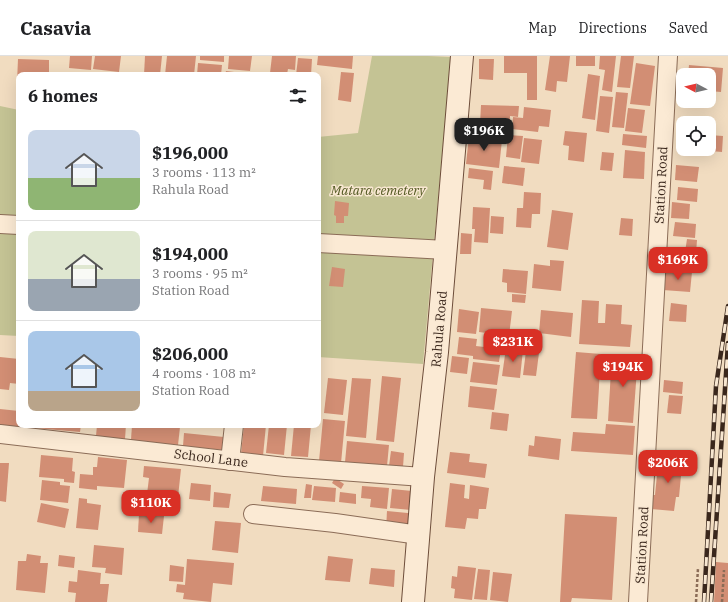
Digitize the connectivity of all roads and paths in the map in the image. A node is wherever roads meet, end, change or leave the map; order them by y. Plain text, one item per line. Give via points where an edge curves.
1 (462, 56) edge
2 (668, 56) edge
3 (0, 224) edge
4 (16, 225) edge
5 (321, 243) edge
6 (446, 250) junction
7 (234, 428) edge
8 (0, 434) edge
9 (230, 461) junction
10 (423, 477) junction
11 (253, 514) dead end
12 (419, 535) junction
13 (698, 568) dead end
14 (724, 570) dead end
15 (413, 602) edge
16 (638, 602) edge
17 (696, 602) edge
18 (722, 602) edge

1 - 6 main road, Rahula Road
2 - 16 street, Station Road
3 - 4 street
5 - 6 street
6 - 10 main road, Rahula Road
7 - 9 street
8 - 9 street, School Lane
9 - 10 street, School Lane
10 - 12 main road, Rahula Road
11 - 12 street
12 - 15 main road, Rahula Road
13 - 17 path
14 - 18 path

